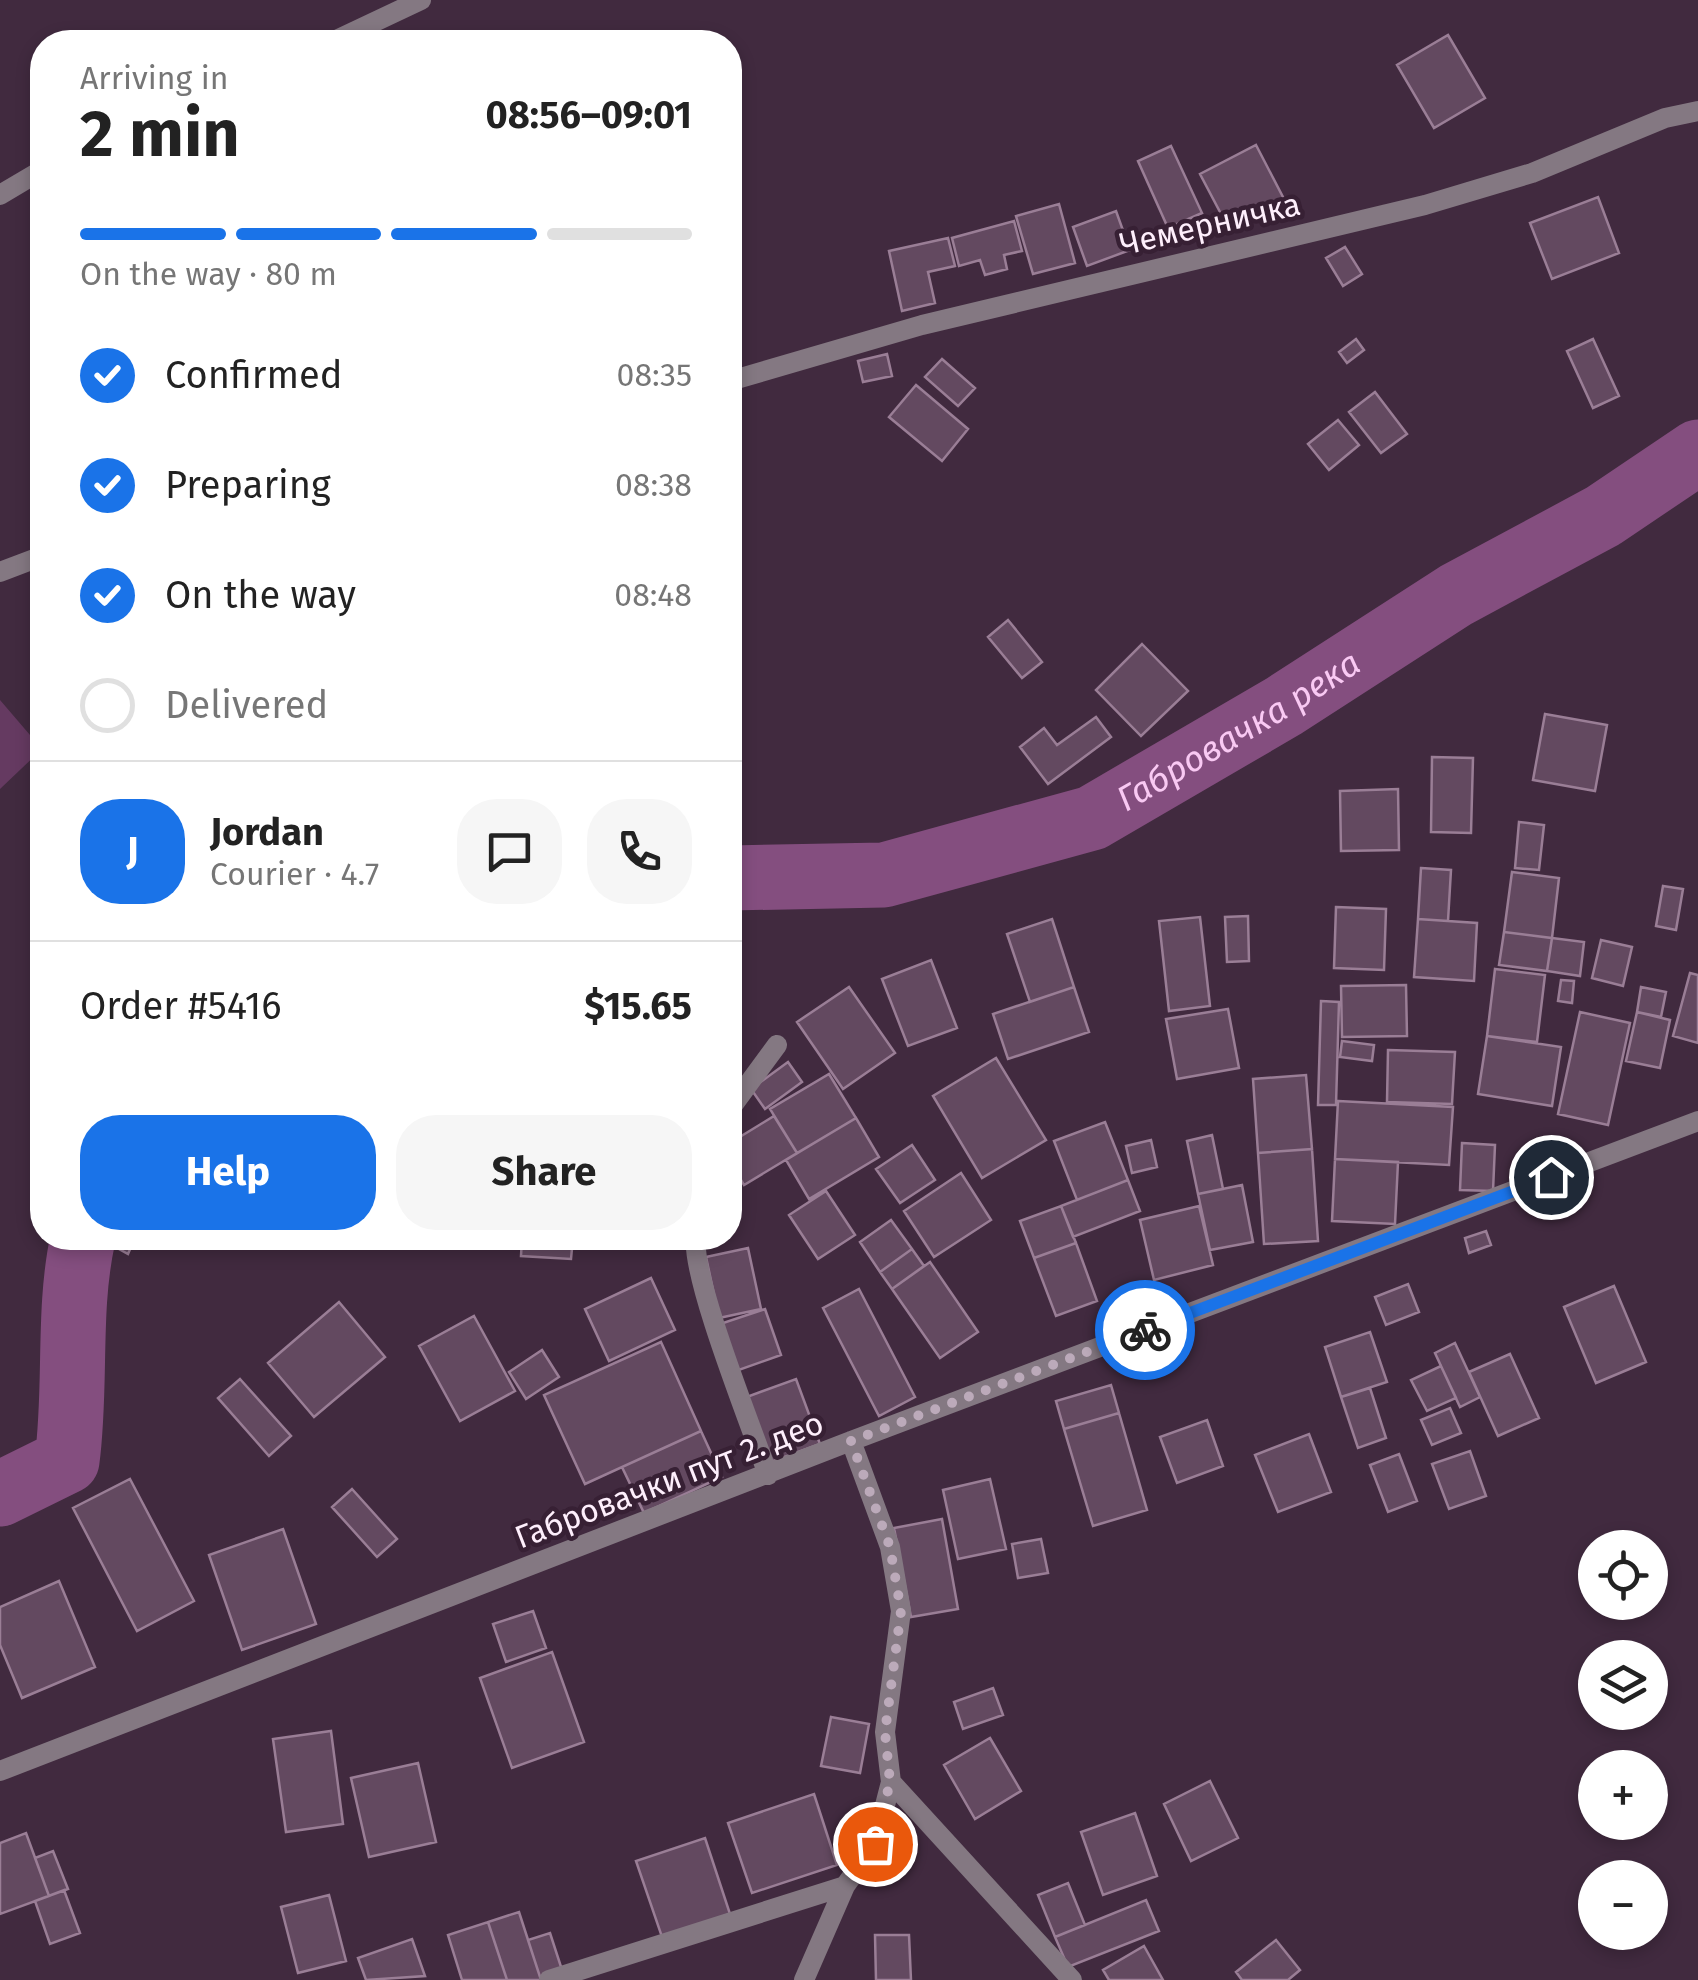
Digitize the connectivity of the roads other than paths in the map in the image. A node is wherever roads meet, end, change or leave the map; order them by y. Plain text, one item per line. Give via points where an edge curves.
1 (421, 0) edge
2 (357, 30) edge
3 (1698, 111) edge
4 (30, 177) edge
5 (0, 195) edge
6 (742, 377) edge
7 (30, 561) edge
8 (0, 572) edge
9 (777, 1045) dead end
10 (742, 1093) edge
11 (1698, 1121) edge
12 (695, 1250) edge
13 (851, 1441) junction
14 (768, 1475) junction
15 (0, 1771) edge
16 (890, 1782) junction
17 (845, 1886) junction
18 (549, 1980) edge
19 (804, 1980) edge
20 (1072, 1980) edge

1 - 2 street
3 - 6 street, Чемерничка via 1425,205 922,325
4 - 5 street
7 - 8 street
9 - 10 street
11 - 13 street, Габровачки пут 2. део
12 - 14 street
13 - 14 street, Габровачки пут 2. део
13 - 16 street via 890,1547 901,1611 885,1732
14 - 15 street, Габровачки пут 2. део
16 - 17 street via 875,1844
16 - 20 street
17 - 18 street
17 - 19 street

